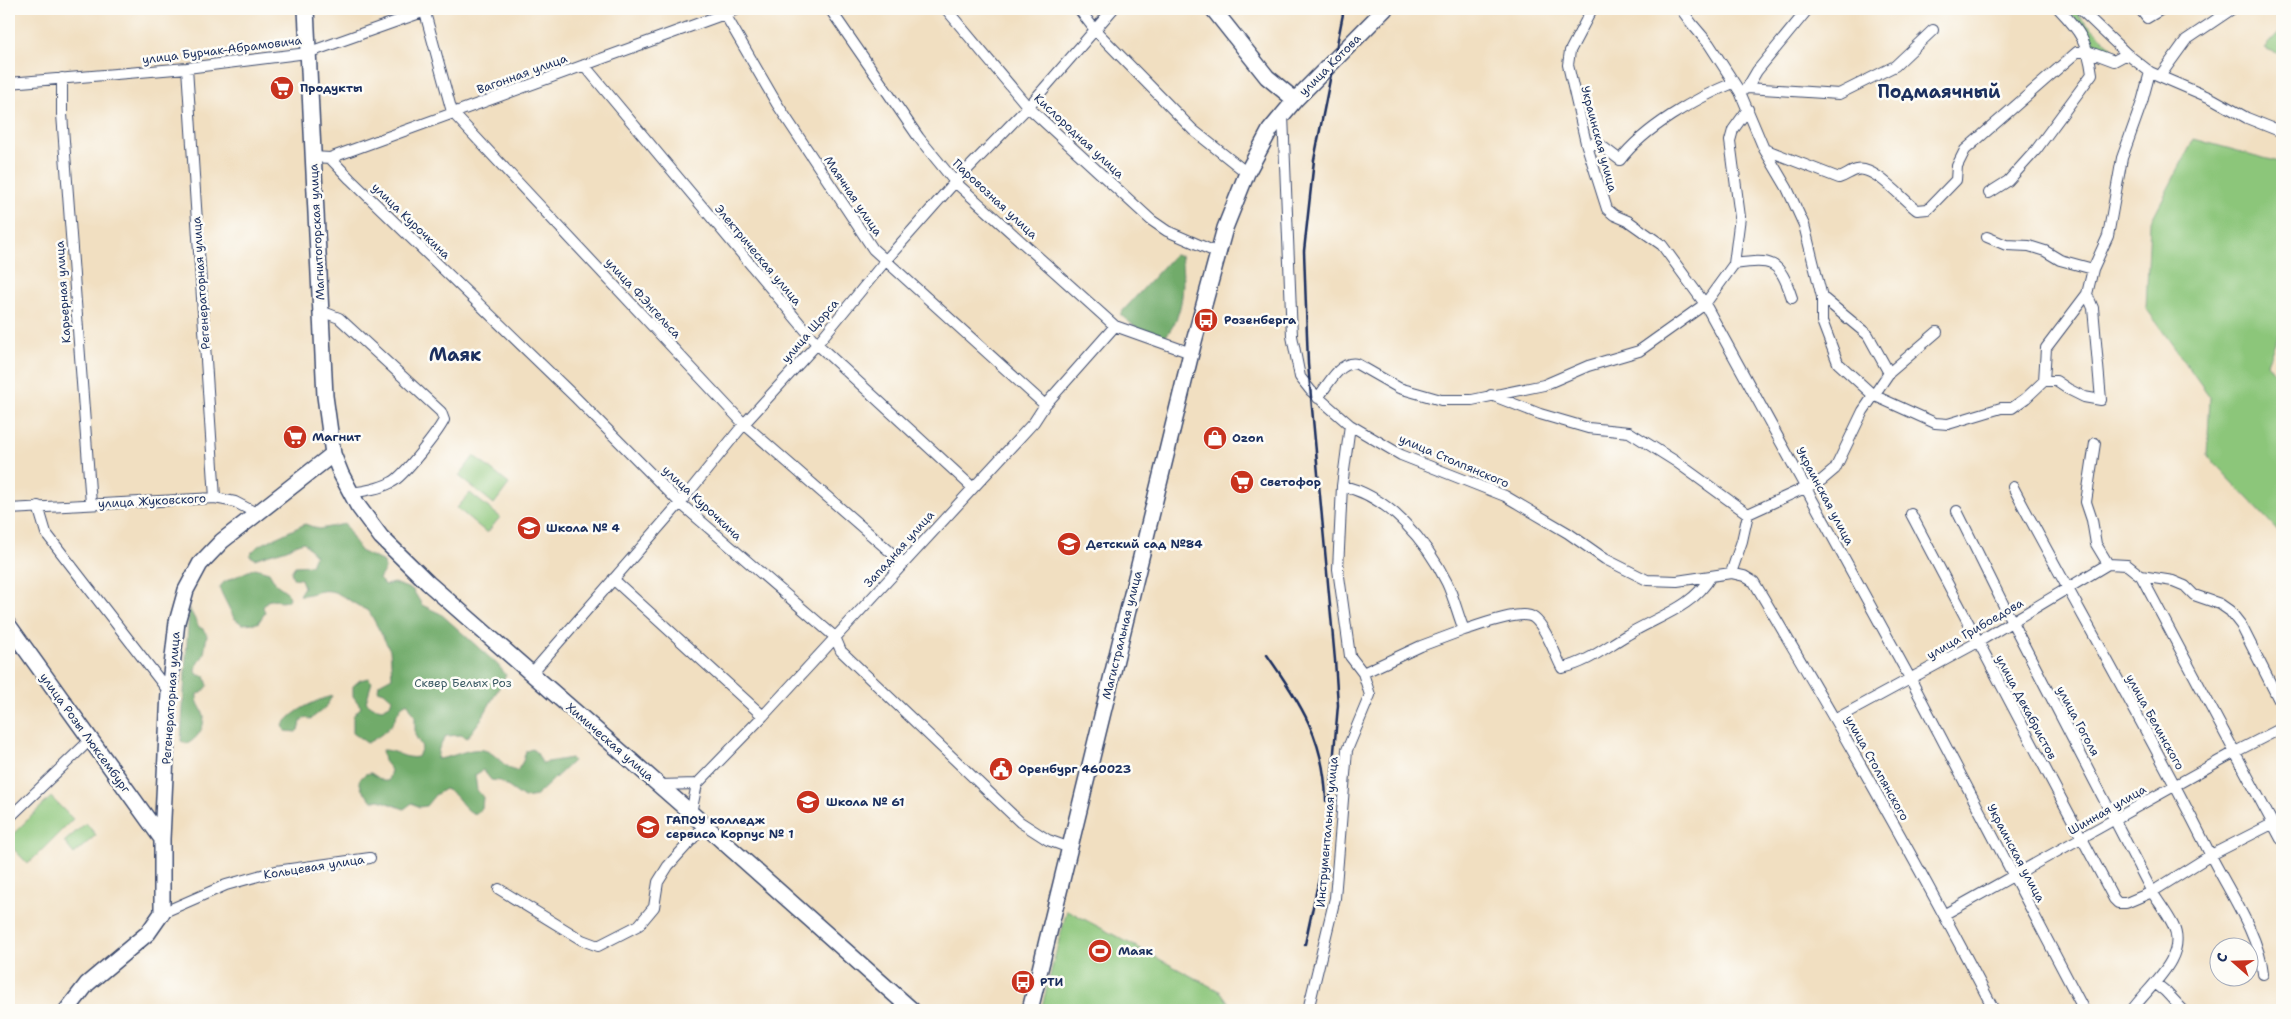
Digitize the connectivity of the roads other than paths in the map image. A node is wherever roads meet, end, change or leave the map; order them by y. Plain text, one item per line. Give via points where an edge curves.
1 (306, 9) edge
2 (738, 9) edge
3 (830, 9) edge
4 (946, 9) edge
5 (1079, 9) edge
6 (1113, 9) edge
7 (1213, 9) edge
8 (1386, 9) edge
9 (1592, 9) edge
10 (1682, 9) edge
11 (1808, 9) edge
12 (2059, 9) edge
13 (2080, 9) edge
14 (2140, 9) edge
15 (2162, 9) edge
16 (2232, 9) edge
17 (426, 10) edge
18 (723, 11) edge
19 (1095, 30) junction
20 (1933, 30) dead end
21 (2090, 52) junction
22 (307, 53) junction
23 (2127, 54) junction
24 (584, 65) junction
25 (187, 68) junction
26 (2155, 74) junction
27 (62, 78) junction
28 (9, 82) edge
29 (1733, 83) junction
30 (1743, 90) junction
31 (1295, 100) junction
32 (1028, 107) junction
33 (1748, 109) junction
34 (452, 112) junction
35 (1283, 115) junction
36 (2282, 132) edge
37 (1586, 143) junction
38 (1764, 149) junction
39 (313, 157) junction
40 (330, 158) junction
41 (1246, 173) junction
42 (955, 182) junction
43 (1988, 193) dead end
44 (1987, 237) dead end
45 (1218, 253) junction
46 (886, 260) junction
47 (1734, 264) junction
48 (2092, 268) junction
49 (2087, 294) junction
50 (1822, 297) junction
51 (1792, 298) dead end
52 (1705, 304) junction
53 (320, 311) junction
54 (1115, 326) junction
55 (1937, 332) dead end
56 (816, 344) junction
57 (1191, 353) junction
58 (1889, 373) junction
59 (2044, 381) junction
60 (1490, 395) junction
61 (1873, 395) junction
62 (1318, 398) junction
63 (1045, 405) junction
64 (744, 424) junction
65 (1350, 425) junction
66 (2095, 443) dead end
67 (333, 454) junction
68 (1342, 486) junction
69 (972, 487) junction
70 (2013, 487) dead end
71 (1806, 488) junction
72 (350, 493) junction
73 (215, 498) junction
74 (680, 503) junction
75 (91, 504) junction
76 (38, 506) junction
77 (9, 509) edge
78 (1957, 511) dead end
79 (256, 513) junction
80 (1748, 514) junction
81 (1911, 514) dead end
82 (903, 564) junction
83 (2108, 564) junction
84 (1731, 572) junction
85 (1711, 576) junction
86 (2141, 576) junction
87 (613, 579) junction
88 (2067, 590) junction
89 (2012, 622) junction
90 (9, 626) edge
91 (1464, 630) junction
92 (835, 638) junction
93 (1978, 642) junction
94 (1363, 673) junction
95 (531, 674) junction
96 (1910, 680) junction
97 (169, 692) junction
98 (2282, 706) edge
99 (763, 716) junction
100 (1836, 720) junction
101 (2282, 728) edge
102 (90, 740) junction
103 (2235, 752) junction
104 (697, 784) junction
105 (659, 785) junction
106 (2176, 785) junction
107 (691, 813) junction
108 (9, 818) edge
109 (2116, 820) junction
110 (2274, 823) junction
111 (705, 826) junction
112 (162, 839) junction
113 (2082, 839) junction
114 (2282, 839) edge
115 (1070, 848) junction
116 (2211, 855) junction
117 (370, 858) dead end
118 (2014, 877) junction
119 (499, 889) dead end
120 (2152, 892) junction
121 (162, 912) junction
122 (1945, 914) junction
123 (2263, 974) dead end
124 (2154, 984) junction
125 (67, 1010) edge
126 (912, 1010) edge
127 (1030, 1010) edge
128 (1308, 1010) edge
129 (1994, 1010) edge
130 (2084, 1010) edge
131 (2132, 1010) edge
132 (2183, 1010) edge

1 - 22 street, Магнитогорская улица
2 - 18 street, Вагонная улица
3 - 42 street, Паровозная улица via 918,138
4 - 32 street, Кислородная улица
5 - 19 street
6 - 19 street, улица Щорса
7 - 31 street via 1267,77
8 - 31 street, улица Котова
9 - 37 street, Украинская улица via 1570,51 1568,65
10 - 29 street
11 - 30 street
12 - 21 street via 2080,32
13 - 23 street
14 - 15 street via 2147,18
16 - 26 street via 2186,40
17 - 22 street, улица Бурчак-Абрамовича
17 - 34 street, улица Ф.Энгельса
18 - 24 street, Вагонная улица
18 - 46 street, Маячная улица via 777,104 873,249
19 - 32 street, улица Щорса
19 - 41 street via 1193,130
20 - 30 street via 1895,66 1839,94
21 - 23 street via 2114,61
21 - 38 street via 2076,52 1965,150 1957,166 1956,180 1928,209 1917,210 1865,169 1839,178
21 - 43 street via 2092,74 2036,150 2008,181
22 - 25 street, улица Бурчак-Абрамовича
22 - 39 street, Магнитогорская улица
23 - 26 street
24 - 34 street, Вагонная улица
24 - 56 street, Электрическая улица
25 - 27 street, улица Бурчак-Абрамовича
25 - 73 street, Регенераторная улица
26 - 36 street
26 - 48 street via 2122,158 2108,236
27 - 28 street, улица Бурчак-Абрамовича
27 - 75 street, Карьерная улица
29 - 30 street
29 - 37 street via 1707,93 1633,143 1620,160 1599,144
30 - 33 street
31 - 35 street, Магистральная улица
32 - 42 street, улица Щорса
32 - 45 street, Кислородная улица via 1151,220 1167,231
33 - 38 street
33 - 47 street via 1733,130 1730,142 1740,217
34 - 40 street, Вагонная улица
34 - 64 street, улица Ф.Энгельса
35 - 41 street, Магистральная улица via 1261,143
35 - 62 street, улица Столпянского via 1292,336 1300,376
37 - 52 street, Украинская улица via 1607,209 1662,245
38 - 50 street via 1804,225
39 - 40 street, Вагонная улица
39 - 53 street, Магнитогорская улица
40 - 74 street, улица Курочкина
41 - 45 street, Магистральная улица
42 - 46 street, улица Щорса
42 - 54 street, Паровозная улица
44 - 48 street via 2006,245 2029,246 2060,260
45 - 57 street, Магистральная улица
46 - 56 street, улица Щорса
46 - 63 street, Маячная улица
47 - 51 street via 1771,262 1787,283
47 - 52 street
48 - 49 street
49 - 59 street via 2046,348
49 - 59 street via 2094,308 2101,400 2084,397 2056,381
50 - 58 street via 1868,335
50 - 61 street via 1822,321 1838,363
52 - 60 street via 1639,351 1588,366 1544,385
52 - 71 street, Украинская улица
53 - 67 street, Магнитогорская улица via 325,396
53 - 72 street via 339,318 441,412 444,420 394,482
54 - 57 street, Паровозная улица
54 - 63 street, Западная улица
55 - 58 street
56 - 64 street, улица Щорса
56 - 69 street, Электрическая улица
57 - 115 street, Магистральная улица
58 - 61 street
59 - 61 street via 2012,408 2001,408 1948,424 1935,423
60 - 62 street via 1472,400 1441,400 1399,388 1351,362
60 - 80 street via 1588,428 1629,432
61 - 71 street via 1835,469
62 - 65 street, улица Столпянского
63 - 69 street, Западная улица via 1034,422
64 - 74 street, улица Щорса
64 - 82 street, улица Ф.Энгельса
65 - 68 street, Инструментальная улица
65 - 85 street, улица Столпянского via 1401,455 1505,496 1606,560 1647,580 1677,581
66 - 83 street via 2086,502 2096,544
67 - 72 street, Химическая улица
67 - 79 street
68 - 91 street via 1360,489 1380,501 1408,528 1447,583
68 - 94 street, Инструментальная улица via 1338,569 1350,656
69 - 82 street, Западная улица
70 - 88 street, улица Белинского
71 - 80 street
71 - 96 street, Украинская улица
72 - 95 street, Химическая улица via 393,550
73 - 75 street, улица Жуковского
73 - 79 street, улица Жуковского via 235,502
74 - 87 street, улица Щорса
74 - 92 street, улица Курочкина
75 - 76 street, улица Жуковского
76 - 77 street, улица Жуковского
76 - 97 street via 46,533
78 - 89 street, улица Гоголя
79 - 97 street, Регенераторная улица via 200,564 186,590 177,622
80 - 84 street
81 - 93 street, улица Декабристов
82 - 92 street, Западная улица
83 - 86 street via 2127,565
83 - 88 street, улица Грибоедова
84 - 85 street, улица Столпянского
84 - 100 street, улица Столпянского via 1754,582
85 - 91 street via 1696,595 1653,623 1562,668 1540,625 1528,615 1516,615
86 - 98 street via 2173,581 2194,595 2230,610
86 - 103 street
87 - 95 street, улица Щорса
87 - 99 street
88 - 89 street, улица Грибоедова
88 - 106 street, улица Белинского
89 - 93 street, улица Грибоедова
89 - 109 street, улица Гоголя
90 - 102 street, улица Розы Люксембург
91 - 94 street
92 - 99 street, Западная улица
92 - 115 street, улица Курочкина via 840,651 1020,822 1048,840
93 - 96 street, улица Грибоедова
93 - 113 street, улица Декабристов
94 - 128 street, Инструментальная улица via 1370,695 1347,750 1335,898
95 - 105 street, Химическая улица
96 - 100 street, улица Грибоедова
96 - 118 street, Украинская улица
97 - 112 street, Регенераторная улица
99 - 104 street, Западная улица
100 - 122 street, улица Столпянского
101 - 103 street, Шинная улица
102 - 108 street
102 - 112 street, улица Розы Люксембург
103 - 106 street, Шинная улица
103 - 110 street
104 - 105 street
104 - 107 street
105 - 107 street, Химическая улица
106 - 109 street, Шинная улица
106 - 116 street, улица Белинского
107 - 111 street, Химическая улица
109 - 113 street, Шинная улица
109 - 120 street, улица Гоголя
110 - 114 street
110 - 116 street
111 - 119 street via 668,866 658,882 654,907 639,925 598,946 582,940
111 - 126 street, Химическая улица
112 - 121 street, Регенераторная улица
113 - 118 street, Шинная улица
113 - 120 street, улица Декабристов via 2118,903
115 - 127 street, Магистральная улица
116 - 120 street
116 - 123 street, улица Белинского via 2261,958
117 - 121 street, Кольцевая улица via 276,871 226,885
118 - 122 street, Шинная улица
118 - 130 street, Украинская улица
120 - 124 street, улица Гоголя via 2174,926 2176,943 2174,954
121 - 125 street via 148,933 87,984
122 - 129 street, улица Столпянского
124 - 131 street
124 - 132 street

